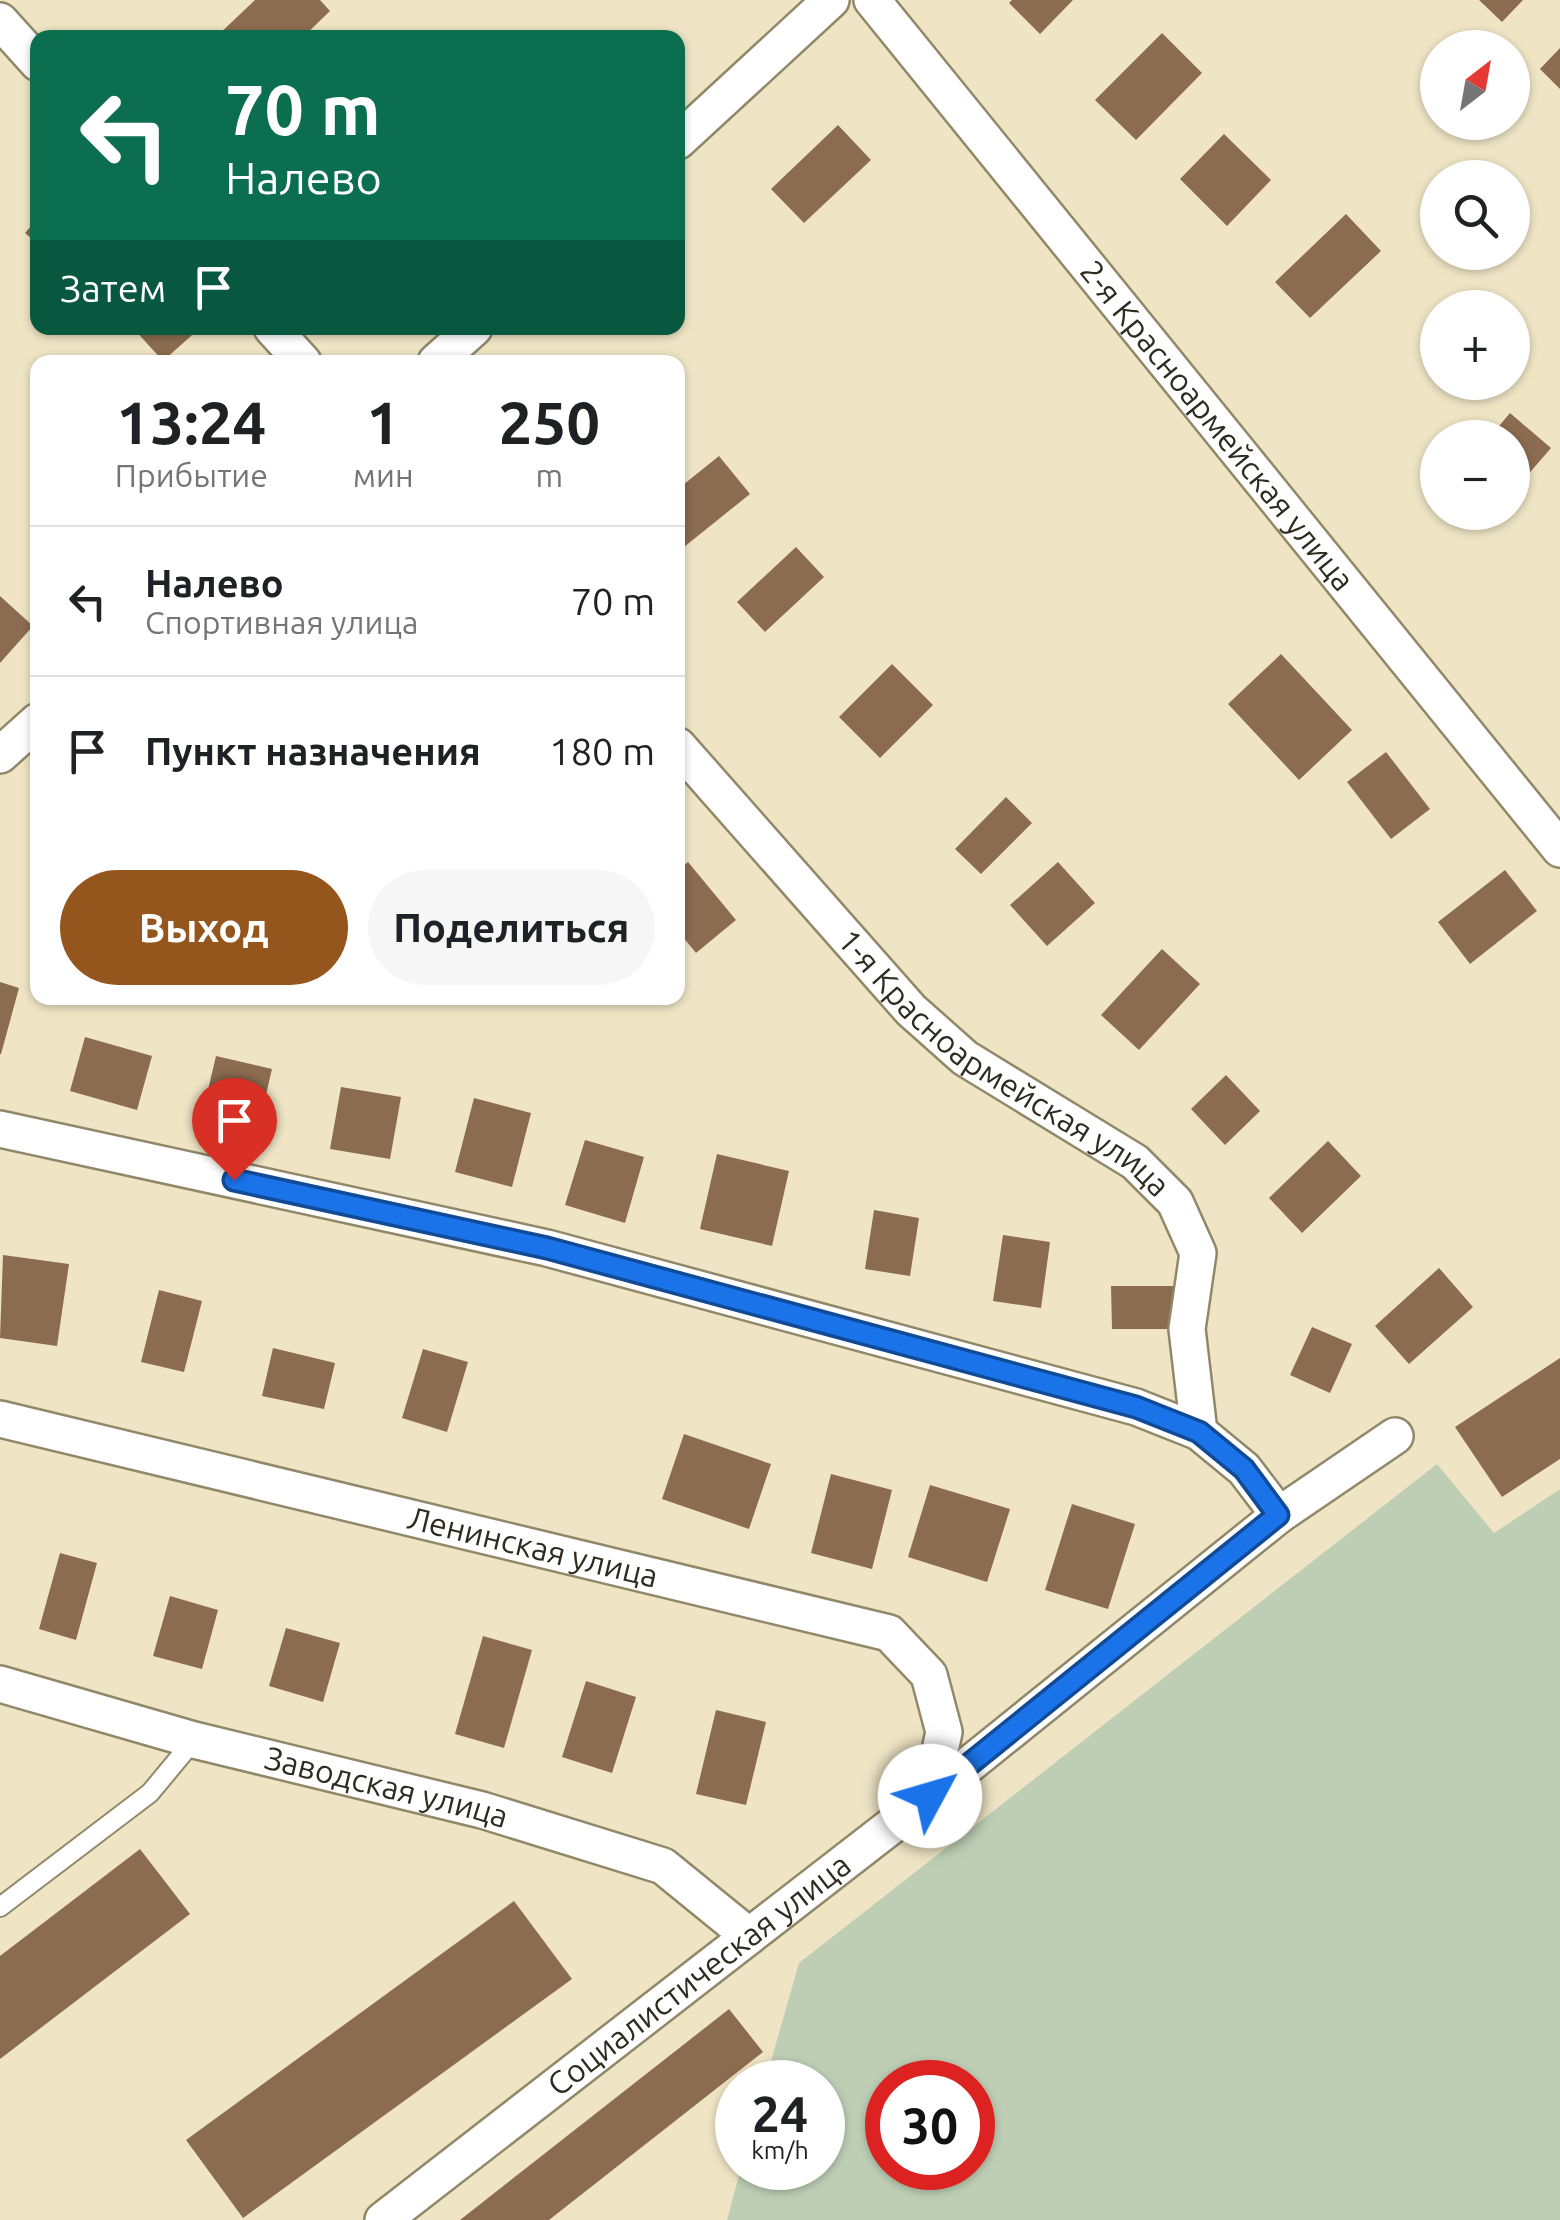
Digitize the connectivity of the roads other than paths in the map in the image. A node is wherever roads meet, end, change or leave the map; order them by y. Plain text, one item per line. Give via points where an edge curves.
1 (831, 0) edge
2 (872, 0) edge
3 (0, 21) edge
4 (30, 54) edge
5 (685, 135) edge
6 (279, 335) edge
7 (466, 335) edge
8 (297, 355) edge
9 (444, 355) edge
10 (30, 729) edge
11 (685, 754) edge
12 (0, 755) edge
13 (1560, 849) edge
14 (0, 1129) edge
15 (0, 1419) edge
16 (1199, 1432) junction
17 (1395, 1436) dead end
18 (1278, 1515) junction
19 (0, 1684) edge
20 (194, 1740) junction
21 (930, 1796) junction
22 (0, 1907) edge
23 (748, 1936) junction
24 (383, 2220) edge

1 - 5 street
2 - 13 street, 2-я Красноармейская улица
3 - 4 street
6 - 8 street
7 - 9 street
10 - 12 street
11 - 16 street, 1-я Красноармейская улица via 911,1010 966,1058 1135,1162 1175,1202 1198,1254 1188,1329
14 - 16 street via 547,1248 1136,1407
15 - 21 street, Ленинская улица via 889,1633 930,1675 944,1732
16 - 18 street via 1244,1469
17 - 18 street, Социалистическая улица
18 - 21 street, Социалистическая улица
19 - 20 street, Заводская улица
20 - 22 lane via 150,1793
20 - 23 street, Заводская улица via 482,1810 663,1866
21 - 23 street, Социалистическая улица
23 - 24 street, Социалистическая улица

